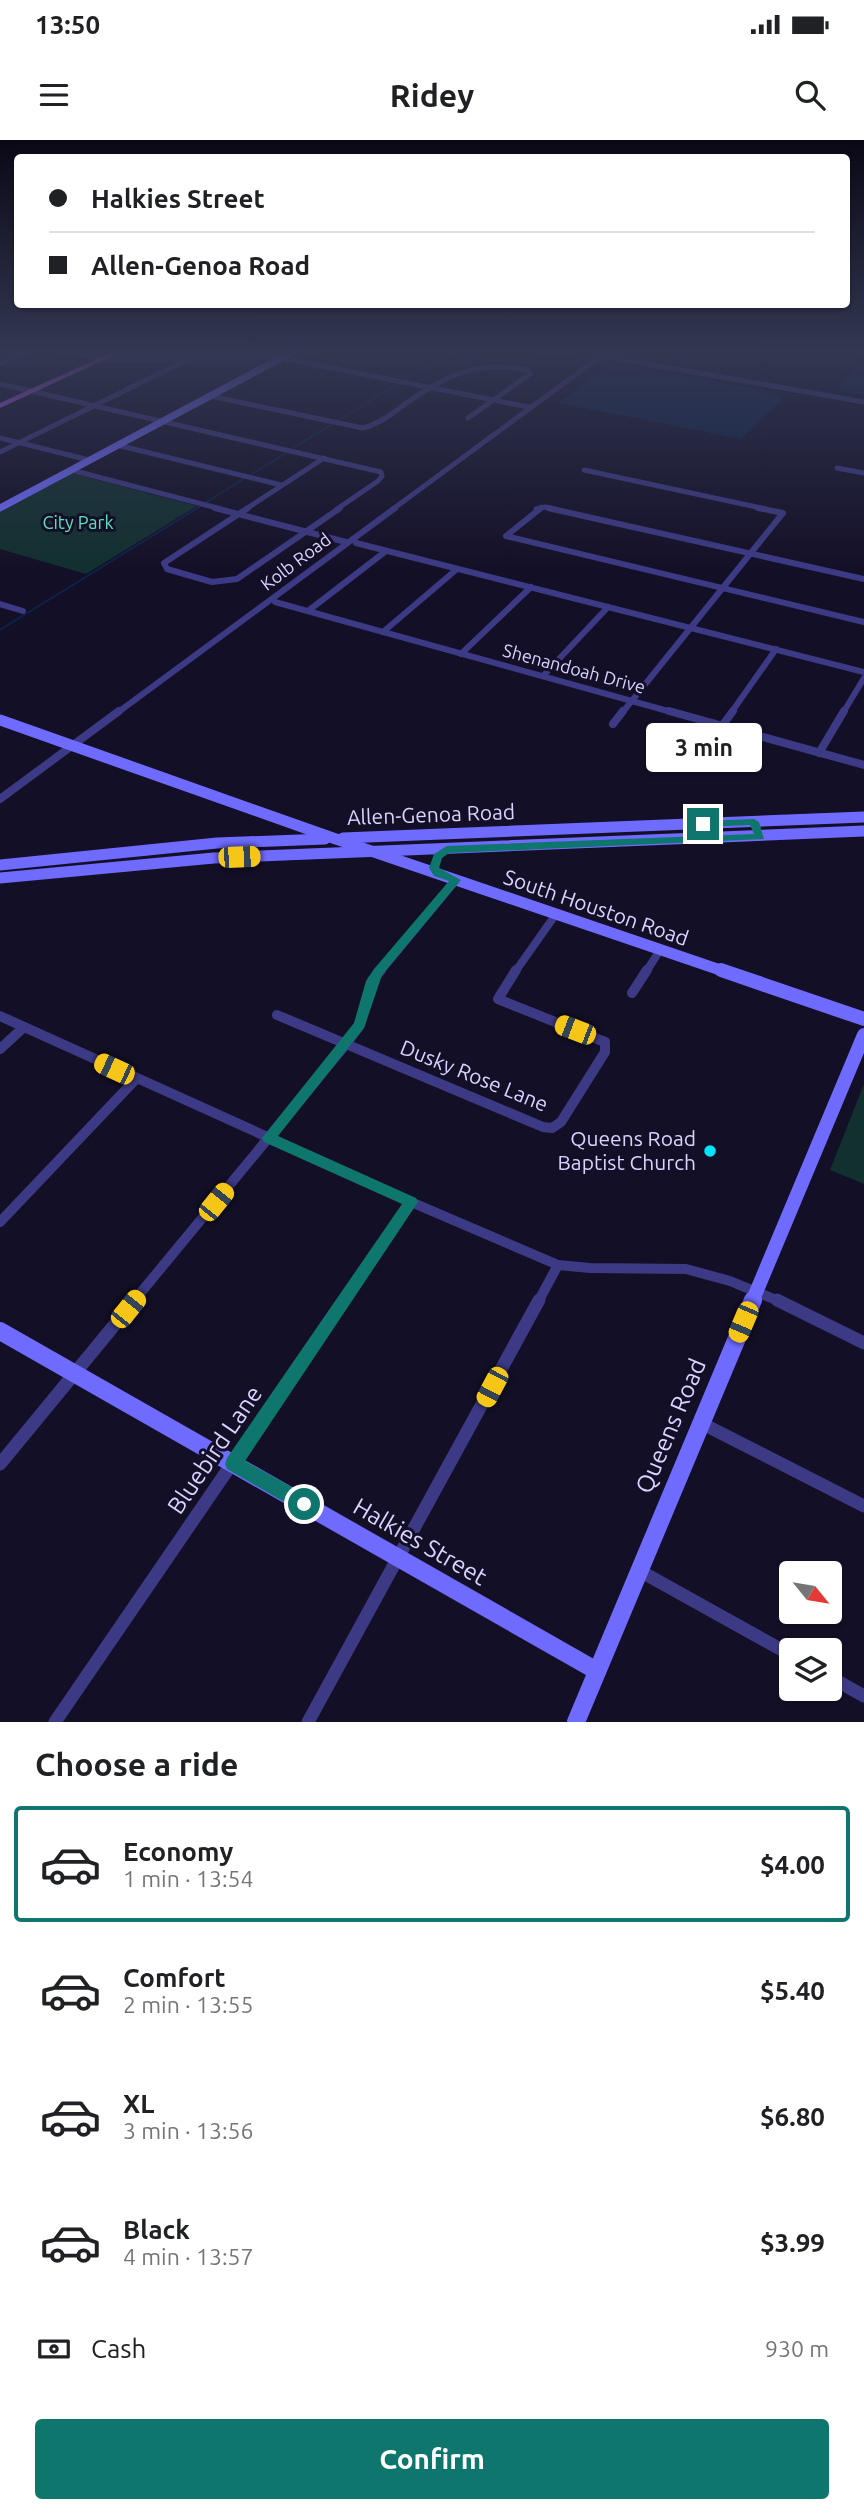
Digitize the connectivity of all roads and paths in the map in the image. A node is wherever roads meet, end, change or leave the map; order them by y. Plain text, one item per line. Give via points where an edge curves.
1 (60, 423) edge
2 (160, 423) edge
3 (171, 423) edge
4 (338, 423) edge
5 (378, 423) edge
6 (508, 423) edge
7 (0, 438) edge
8 (19, 443) junction
9 (117, 446) junction
10 (0, 452) edge
11 (324, 458) junction
12 (89, 460) junction
13 (837, 468) dead end
14 (71, 470) junction
15 (584, 470) dead end
16 (864, 473) edge
17 (281, 485) junction
18 (2, 505) edge
19 (236, 513) junction
20 (305, 531) junction
21 (346, 542) junction
22 (356, 543) dead end
23 (386, 551) junction
24 (751, 553) junction
25 (457, 569) junction
26 (864, 579) edge
27 (531, 587) junction
28 (721, 590) junction
29 (275, 602) dead end
30 (0, 604) edge
31 (608, 607) junction
32 (23, 611) dead end
33 (308, 611) junction
34 (864, 622) edge
35 (691, 627) junction
36 (383, 632) junction
37 (776, 649) junction
38 (461, 654) junction
39 (864, 672) edge
40 (543, 676) junction
41 (864, 678) edge
42 (632, 701) junction
43 (0, 720) edge
44 (613, 724) dead end
45 (722, 726) junction
46 (73, 745) junction
47 (819, 753) junction
48 (864, 765) edge
49 (0, 799) edge
50 (864, 817) edge
51 (289, 822) junction
52 (754, 822) junction
53 (524, 831) junction
54 (864, 831) edge
55 (430, 835) junction
56 (760, 837) junction
57 (333, 838) junction
58 (278, 841) junction
59 (216, 843) junction
60 (525, 845) junction
61 (447, 849) junction
62 (380, 853) junction
63 (288, 855) junction
64 (65, 858) junction
65 (215, 858) junction
66 (0, 865) edge
67 (65, 872) junction
68 (438, 874) junction
69 (0, 878) edge
70 (456, 880) junction
71 (556, 914) junction
72 (660, 950) junction
73 (632, 993) dead end
74 (277, 1015) dead end
75 (0, 1016) edge
76 (864, 1019) edge
77 (24, 1027) junction
78 (864, 1035) edge
79 (346, 1044) junction
80 (0, 1049) edge
81 (136, 1079) junction
82 (269, 1138) junction
83 (411, 1202) junction
84 (0, 1222) edge
85 (558, 1265) junction
86 (756, 1292) junction
87 (0, 1331) edge
88 (864, 1343) edge
89 (75, 1374) junction
90 (701, 1423) junction
91 (0, 1464) edge
92 (233, 1464) junction
93 (864, 1506) edge
94 (400, 1559) junction
95 (638, 1570) junction
96 (779, 1648) edge
97 (597, 1671) junction
98 (842, 1684) edge
99 (864, 1696) edge
100 (55, 1722) edge
101 (308, 1722) edge
102 (576, 1722) edge

1 - 8 street
2 - 9 street
3 - 11 street
4 - 5 street via 363,428
6 - 21 street, Kolb Road
7 - 8 street
8 - 10 street
8 - 12 street
9 - 12 street
9 - 17 street
11 - 17 street
11 - 20 street via 383,474
12 - 14 street
13 - 16 street
14 - 18 street
14 - 19 street
15 - 24 street via 783,513
17 - 19 street
19 - 20 street
19 - 20 street via 164,563 167,569 212,582 237,579
20 - 21 street
21 - 46 street, Kolb Road
22 - 23 street
23 - 25 street
23 - 33 street
24 - 26 street
24 - 28 street
24 - 28 street via 545,507 506,537
25 - 27 street
25 - 36 street
27 - 31 street
27 - 38 street
28 - 34 street
28 - 35 street
29 - 33 street, Shenandoah Drive
30 - 32 street
31 - 35 street
31 - 40 street
33 - 36 street, Shenandoah Drive
35 - 37 street
35 - 42 street
36 - 38 street, Shenandoah Drive
37 - 39 street
37 - 45 street
38 - 40 street, Shenandoah Drive
40 - 42 street, Shenandoah Drive
41 - 47 street
42 - 44 street
42 - 45 street, Shenandoah Drive
43 - 46 street, South Houston Road
45 - 47 street, Shenandoah Drive
46 - 49 street, Kolb Road
46 - 51 street, South Houston Road
47 - 48 street, Shenandoah Drive
50 - 52 street, Allen-Genoa Road
51 - 57 street, South Houston Road
51 - 58 street
52 - 53 street, Allen-Genoa Road
52 - 56 street
53 - 55 street, Allen-Genoa Road
53 - 60 street
54 - 56 street, Allen-Genoa Road
55 - 57 street, Allen-Genoa Road
55 - 62 street via 404,839
56 - 60 street, Allen-Genoa Road
57 - 58 street, Allen-Genoa Road
57 - 62 street, South Houston Road
57 - 63 street
58 - 59 street, Allen-Genoa Road
59 - 64 street, Allen-Genoa Road
59 - 65 street
60 - 61 street, Allen-Genoa Road
61 - 62 street, Allen-Genoa Road
61 - 68 street via 435,862
62 - 63 street, Allen-Genoa Road
62 - 68 street, South Houston Road
63 - 65 street, Allen-Genoa Road
64 - 66 street, Allen-Genoa Road
64 - 67 street
65 - 67 street, Allen-Genoa Road
67 - 69 street, Allen-Genoa Road
68 - 70 street, South Houston Road
70 - 71 street, South Houston Road
70 - 79 street via 372,981 360,1025
71 - 72 street, South Houston Road
71 - 79 street, Dusky Rose Lane via 498,999 605,1042 605,1052 556,1126 543,1127
72 - 73 street
72 - 76 street, South Houston Road
74 - 79 street, Dusky Rose Lane
75 - 77 street
77 - 80 street
77 - 81 street
78 - 86 street, Queens Road
79 - 82 street
81 - 82 street
81 - 84 street
82 - 83 street
82 - 89 street
83 - 85 street
83 - 92 street, Bluebird Lane
85 - 86 street via 689,1270
85 - 94 street
86 - 88 street
86 - 90 street, Queens Road
87 - 89 street, Halkies Street
89 - 91 street
89 - 92 street, Halkies Street
90 - 93 street
90 - 95 street, Queens Road
92 - 94 street, Halkies Street
92 - 100 street, Bluebird Lane
94 - 97 street, Halkies Street
94 - 101 street
95 - 96 street
95 - 97 street, Queens Road
97 - 102 street, Queens Road
98 - 99 street

